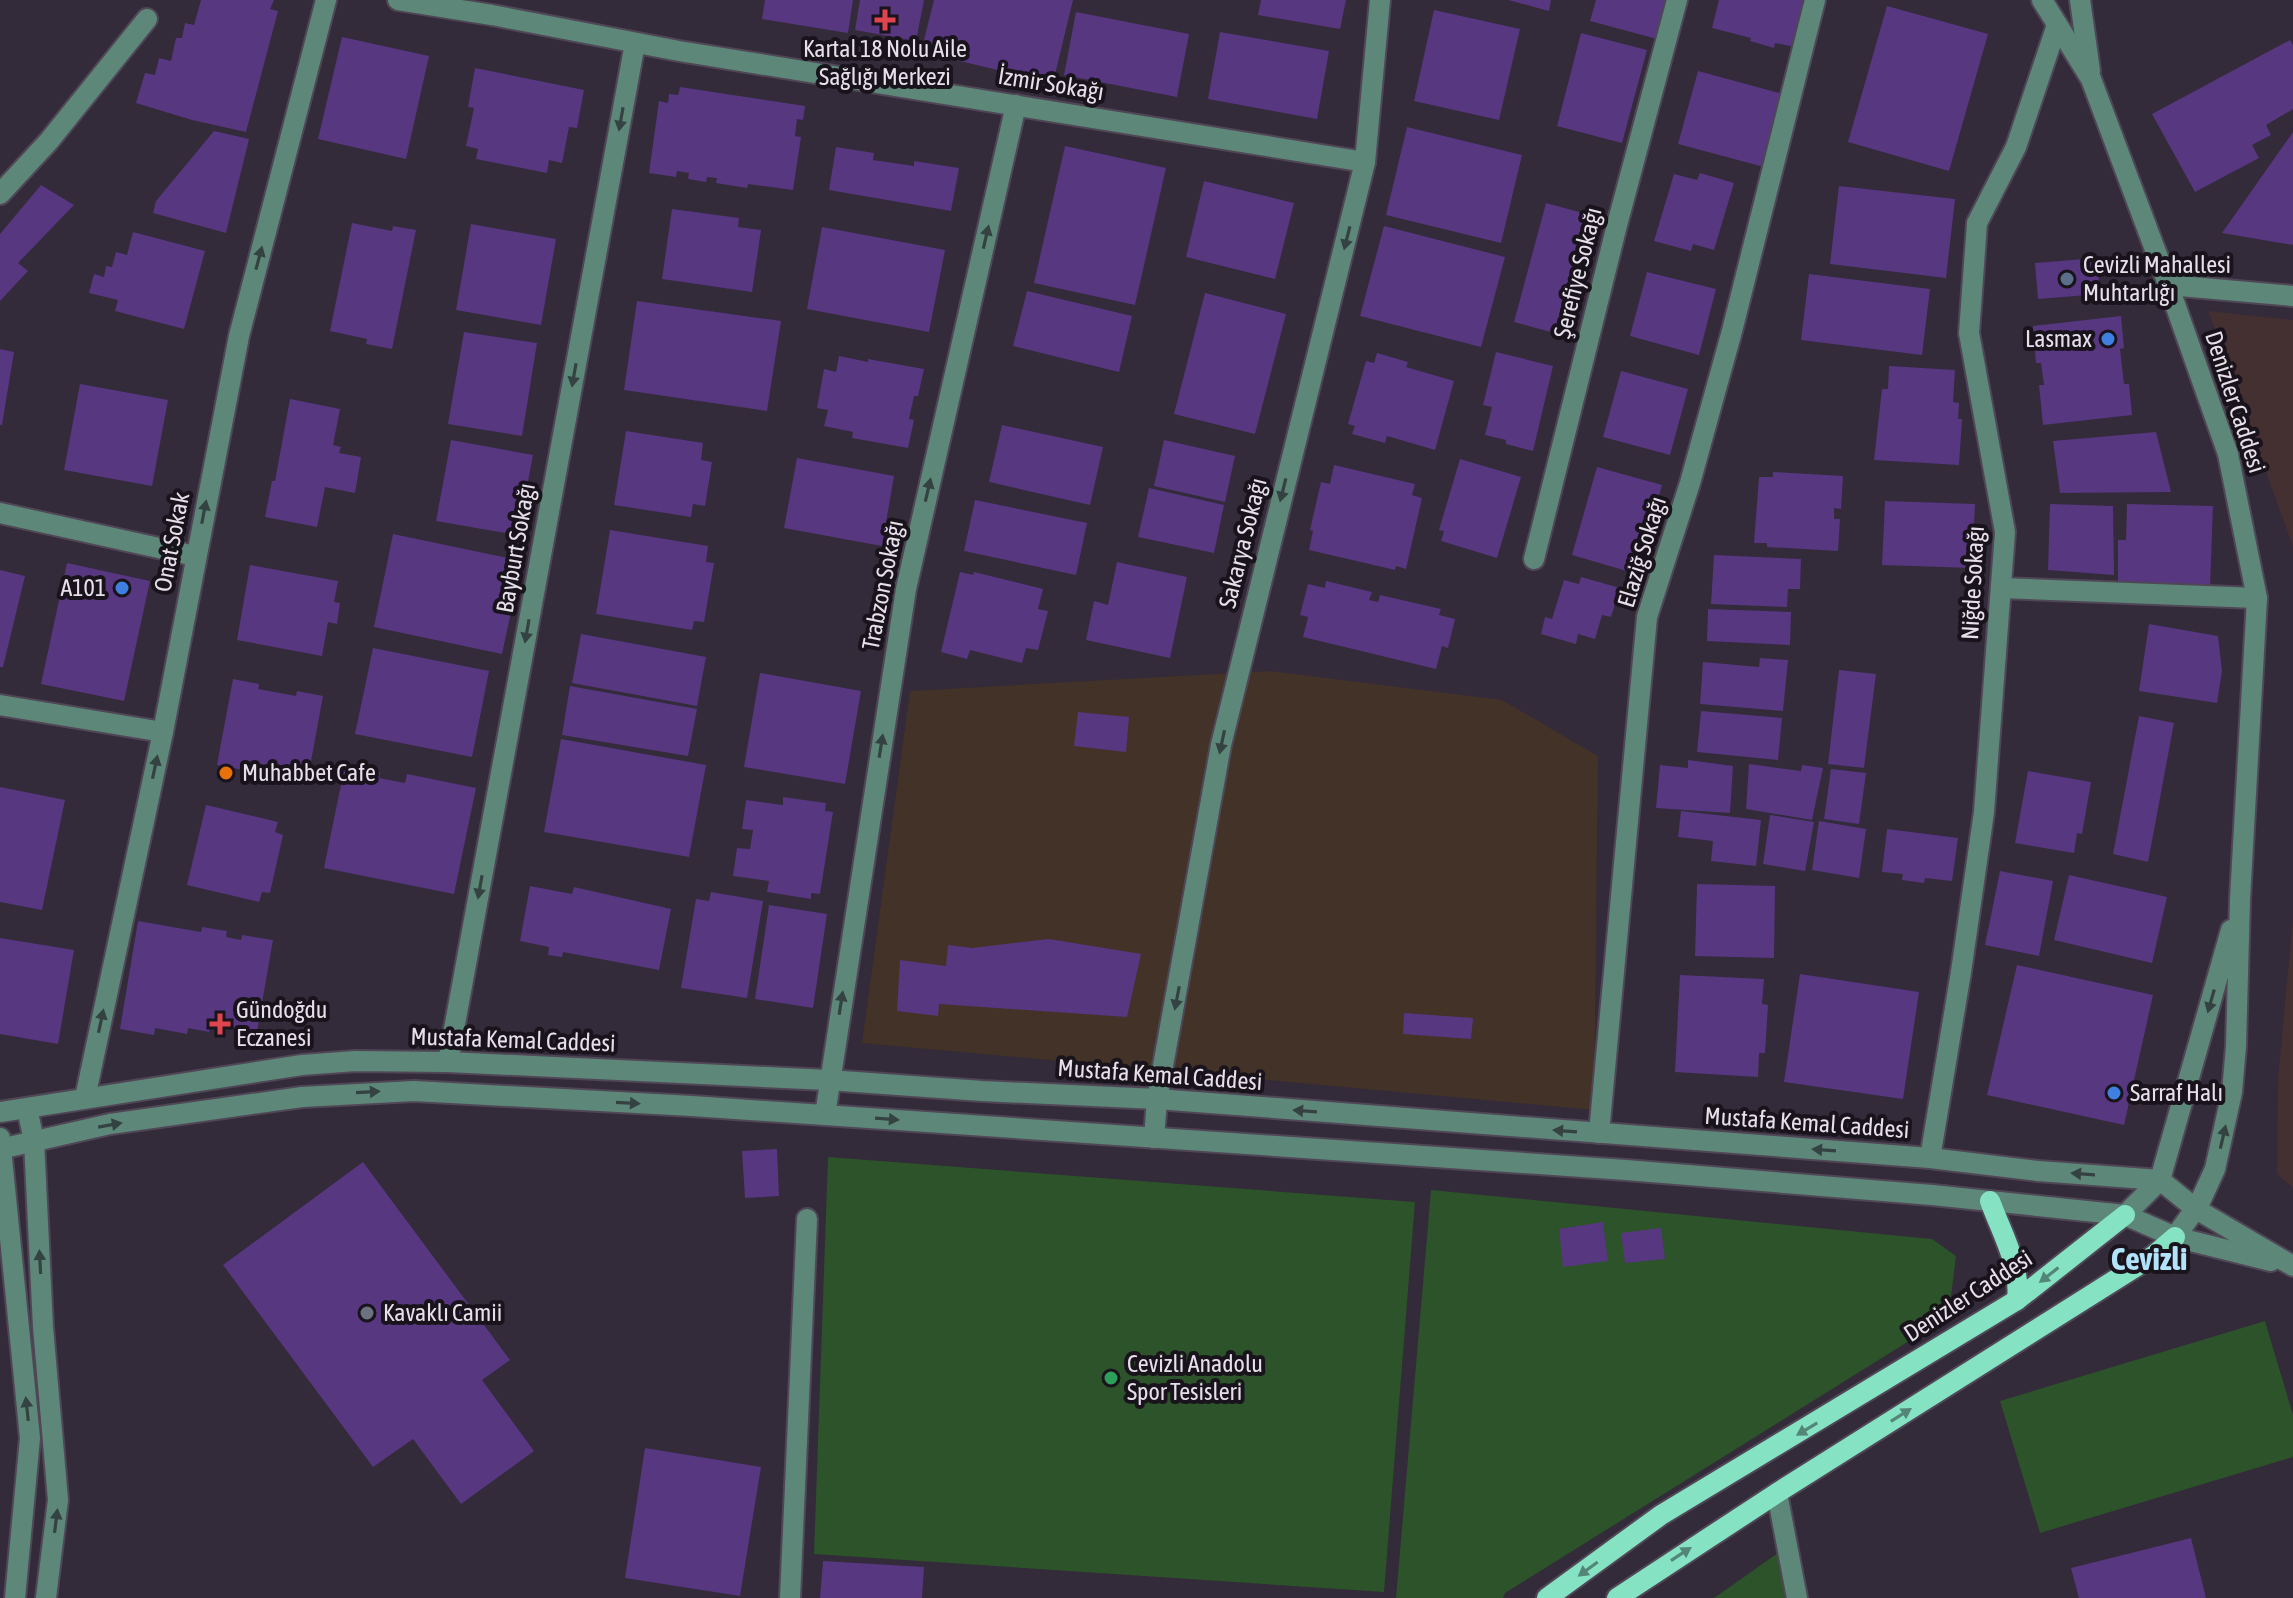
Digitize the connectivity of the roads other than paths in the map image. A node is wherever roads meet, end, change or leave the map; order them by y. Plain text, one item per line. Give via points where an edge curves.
1 (326, 0) edge
2 (398, 0) edge
3 (1380, 0) edge
4 (1677, 0) edge
5 (1815, 0) edge
6 (2042, 0) edge
7 (2080, 0) edge
8 (147, 19) dead end
9 (2057, 25) junction
10 (635, 43) junction
11 (2091, 79) junction
12 (1016, 105) junction
13 (1365, 162) junction
14 (0, 194) edge
15 (2169, 285) junction
16 (2293, 296) edge
17 (0, 513) edge
18 (195, 556) junction
19 (1534, 559) dead end
20 (2001, 588) junction
21 (2257, 598) junction
22 (0, 705) edge
23 (163, 732) junction
24 (2240, 899) junction
25 (448, 1062) junction
26 (828, 1080) junction
27 (85, 1098) junction
28 (1157, 1099) junction
29 (27, 1108) junction
30 (0, 1112) edge
31 (825, 1115) junction
32 (1599, 1133) junction
33 (1154, 1138) junction
34 (34, 1141) junction
35 (1, 1145) edge
36 (1930, 1158) junction
37 (2160, 1180) junction
38 (1990, 1201) junction
39 (2196, 1209) junction
40 (2125, 1215) junction
41 (807, 1219) dead end
42 (2175, 1237) junction
43 (2293, 1267) edge
44 (2017, 1300) junction
45 (1777, 1493) junction
46 (0, 1597) edge
47 (9, 1598) edge
48 (15, 1598) edge
49 (46, 1598) edge
50 (790, 1598) edge
51 (1547, 1598) edge
52 (1617, 1598) edge
53 (1797, 1598) edge

18 -> 1 street, Onat Sokak via 239,336
2 - 10 street, İzmir Sokağı
3 - 13 street, Sakarya Sokağı
4 - 19 street, Şerefiye Sokağı
5 - 32 street, Elaziğ Sokağı via 1732,331 1647,617
6 - 9 street, Denizler Caddesi
7 - 11 street, Denizler Caddesi
8 - 14 street
9 - 11 street, Denizler Caddesi
9 - 20 street, Niğde Sokağı via 2016,147 1977,223 1969,333 2005,532
10 - 12 street, İzmir Sokağı
10 -> 25 street, Bayburt Sokağı
11 - 15 street, Denizler Caddesi
12 - 13 street, İzmir Sokağı
26 -> 12 street, Trabzon Sokağı via 906,589
13 -> 28 street, Sakarya Sokağı via 1221,745
15 - 16 street
15 - 21 street, Denizler Caddesi via 2228,454
17 - 18 street
18 - 23 street, Onat Sokak
20 - 21 street
20 - 36 street, Niğde Sokağı via 1984,812
21 - 24 street, Denizler Caddesi
22 - 23 street
27 -> 23 street, Onat Sokak
24 -> 37 street, Denizler Caddesi
39 -> 24 street, Denizler Caddesi via 2215,1169 2232,1092
25 - 26 street, Mustafa Kemal Caddesi
25 - 27 street, Mustafa Kemal Caddesi via 302,1065
26 - 28 street, Mustafa Kemal Caddesi
26 - 31 street, Trabzon Sokağı
27 - 29 street, Mustafa Kemal Caddesi
32 -> 28 street, Mustafa Kemal Caddesi
28 - 33 street, Sakarya Sokağı
29 - 30 street, Mustafa Kemal Caddesi
29 - 34 street
31 -> 33 street
34 -> 31 street via 110,1124 368,1091
36 -> 32 street, Mustafa Kemal Caddesi
33 - 38 street
34 - 35 street
49 -> 34 street via 58,1500
48 -> 35 street via 30,1438
37 -> 36 street, Mustafa Kemal Caddesi
37 - 39 street
37 - 40 street, Denizler Caddesi
38 - 40 street
38 - 44 main road via 2016,1263
39 - 42 street, Denizler Caddesi
39 - 43 street
40 - 42 street
40 -> 44 main road, Denizler Caddesi
41 - 50 street
42 - 43 street
45 -> 42 main road, Denizler Caddesi via 2153,1256
44 -> 51 main road, Denizler Caddesi via 1661,1515
52 -> 45 main road, Denizler Caddesi
45 - 53 street
46 - 47 street

